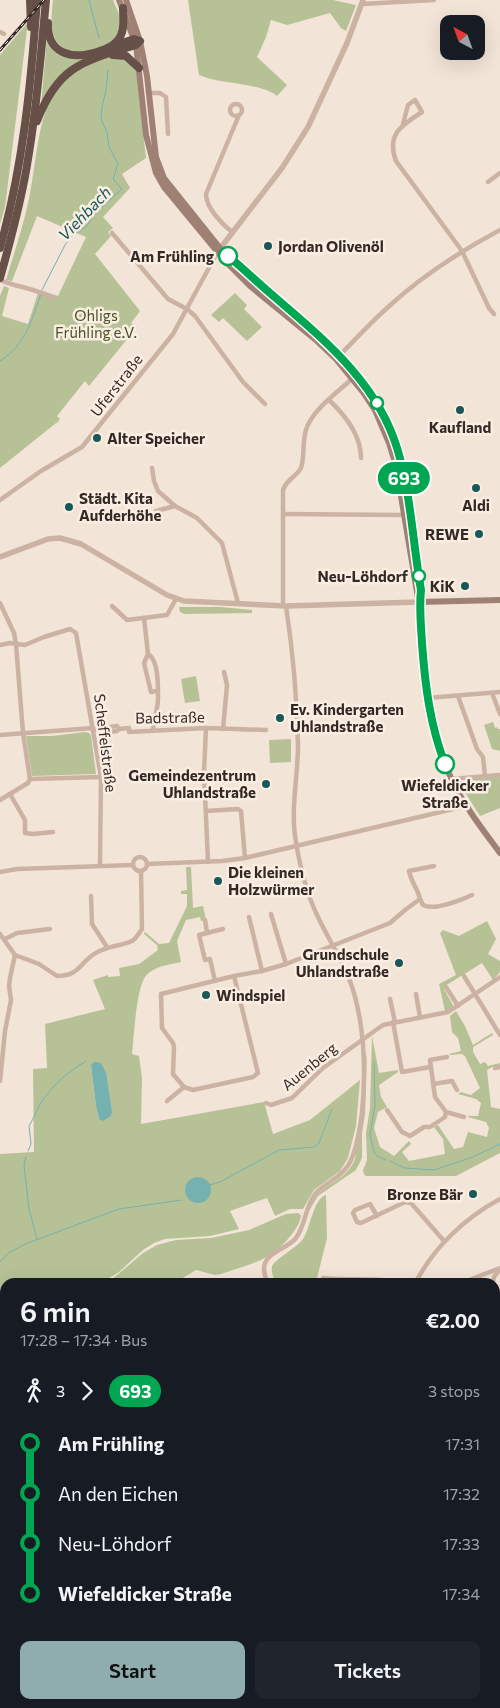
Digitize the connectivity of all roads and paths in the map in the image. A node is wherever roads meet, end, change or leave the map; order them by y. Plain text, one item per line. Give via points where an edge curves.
1 (30, 0) edge
2 (37, 0) edge
3 (119, 0) edge
4 (126, 0) edge
5 (434, 0) edge
6 (46, 2) edge
7 (362, 2) edge
8 (123, 8) junction
9 (35, 33) junction
10 (137, 42) junction
11 (108, 48) junction
12 (101, 57) junction
13 (139, 68) junction
14 (145, 94) junction
15 (239, 116) dead end
16 (403, 124) junction
17 (32, 134) junction
18 (168, 134) dead end
19 (500, 173) edge
20 (488, 182) dead end
21 (500, 230) edge
22 (232, 232) junction
23 (112, 233) dead end
24 (0, 248) edge
25 (218, 250) junction
26 (462, 251) junction
27 (0, 278) edge
28 (53, 298) dead end
29 (187, 310) junction
30 (494, 314) dead end
31 (338, 357) junction
32 (353, 378) junction
33 (329, 400) junction
34 (265, 404) dead end
35 (361, 458) dead end
36 (152, 468) dead end
37 (0, 500) edge
38 (175, 506) junction
39 (156, 511) dead end
40 (283, 514) junction
41 (404, 515) junction
42 (0, 557) edge
43 (176, 599) junction
44 (500, 600) edge
45 (419, 602) junction
46 (0, 603) edge
47 (238, 603) junction
48 (285, 605) junction
49 (112, 606) dead end
50 (144, 618) junction
51 (16, 644) junction
52 (0, 646) edge
53 (148, 654) junction
54 (224, 672) dead end
55 (157, 691) junction
56 (492, 692) junction
57 (500, 692) edge
58 (458, 696) junction
59 (427, 698) junction
60 (500, 714) edge
61 (206, 728) junction
62 (93, 729) junction
63 (223, 729) junction
64 (266, 730) dead end
65 (153, 731) junction
66 (23, 733) junction
67 (0, 735) edge
68 (500, 775) edge
69 (485, 776) junction
70 (101, 777) junction
71 (30, 779) junction
72 (451, 779) junction
73 (10, 794) junction
74 (0, 800) edge
75 (466, 806) junction
76 (206, 811) junction
77 (53, 832) dead end
78 (296, 846) junction
79 (500, 854) edge
80 (245, 858) junction
81 (208, 862) junction
82 (146, 864) junction
83 (100, 865) junction
84 (133, 865) junction
85 (434, 866) dead end
86 (141, 871) junction
87 (0, 872) edge
88 (472, 895) dead end
89 (90, 896) dead end
90 (420, 900) junction
91 (271, 914) dead end
92 (249, 918) dead end
93 (205, 920) dead end
94 (50, 929) dead end
95 (222, 929) dead end
96 (207, 933) junction
97 (0, 934) edge
98 (5, 940) junction
99 (333, 946) junction
100 (107, 947) junction
101 (15, 955) junction
102 (286, 964) junction
103 (262, 972) junction
104 (234, 976) junction
105 (464, 976) dead end
106 (500, 977) edge
107 (215, 981) junction
108 (446, 987) dead end
109 (416, 994) dead end
110 (475, 995) junction
111 (390, 999) dead end
112 (458, 1006) junction
113 (420, 1017) junction
114 (394, 1022) junction
115 (500, 1035) edge
116 (364, 1039) junction
117 (447, 1057) dead end
118 (430, 1067) junction
119 (0, 1081) edge
120 (433, 1084) junction
121 (184, 1087) junction
122 (457, 1090) dead end
123 (168, 1101) dead end
124 (266, 1103) dead end
125 (387, 1110) dead end
126 (446, 1112) junction
127 (464, 1117) dead end
128 (500, 1199) edge
129 (377, 1216) junction
130 (444, 1241) junction
131 (500, 1268) edge
132 (266, 1278) edge
133 (418, 1278) edge
134 (474, 1278) edge

1 - 9 highway via 31,26
2 - 9 highway
3 - 8 main road
4 - 10 main road
5 - 7 street
6 - 11 highway via 48,33 59,50 69,56 80,56
6 - 17 highway
7 - 22 street via 308,127 282,168
8 - 10 main road
8 - 11 highway via 122,34
9 - 24 highway via 22,145
10 - 11 highway
10 - 12 highway
10 - 13 main road
10 - 14 main road via 147,76
12 - 13 highway via 125,56
12 - 17 highway via 80,65 59,80 45,101
13 - 14 main road
14 - 18 street via 160,93 166,97
14 - 25 main road via 160,169
15 - 22 street via 206,194 210,206
16 - 16 street via 422,112 415,100 408,105
16 - 26 street via 394,138 396,160
17 - 27 highway via 22,194
19 - 20 street
21 - 26 street
22 - 25 street
23 - 29 street via 168,299
25 - 29 street, Uferstraße
25 - 31 main road
26 - 30 street
26 - 31 street via 402,294
27 - 28 street
29 - 34 street via 195,316 243,382
29 - 37 street, Uferstraße via 172,334 82,447
31 - 32 main road
31 - 45 main road via 358,374 381,409 398,449 408,494 421,590
32 - 33 street
32 - 41 main road via 375,410 389,443
33 - 35 street via 349,422 358,441
33 - 40 street via 306,429 301,468 286,482 283,490
36 - 38 street via 156,488
38 - 39 street
38 - 47 street via 197,518 222,543
40 - 41 street
40 - 48 street
41 - 45 main road
42 - 43 street via 48,539 68,539 86,546
43 - 47 street
43 - 50 street via 168,615
44 - 45 main road
45 - 48 street
45 - 59 main road
46 - 51 street
47 - 48 street
48 - 78 street via 294,667 298,745 294,810
49 - 50 street via 126,620
50 - 53 street
51 - 52 street
51 - 62 street, Scheffelstraße via 25,645 70,629 76,633
51 - 66 street
53 - 55 street via 156,665
53 - 55 street via 145,669 151,692
54 - 63 street, Badstraße via 227,685
55 - 65 street
56 - 57 street
56 - 58 street
56 - 60 street
58 - 59 street
58 - 69 street via 477,749 483,757
59 - 72 main road via 436,738
61 - 63 street, Badstraße
61 - 65 street, Badstraße
61 - 76 street
62 - 65 street, Badstraße
62 - 66 street, Badstraße
62 - 70 street, Scheffelstraße
63 - 64 street, Badstraße
66 - 67 street, Badstraße
66 - 71 street
68 - 69 street
69 - 72 street
70 - 71 street
70 - 83 street, Scheffelstraße
71 - 73 street
72 - 75 main road
73 - 74 street
73 - 77 street via 25,820 25,833
75 - 78 street
75 - 79 main road
76 - 80 street via 238,810 243,814
76 - 81 street
78 - 80 street
78 - 99 street via 307,892
80 - 81 street
81 - 82 street
82 - 84 street via 140,858
82 - 86 street
83 - 84 street
83 - 87 street
84 - 86 street
85 - 90 street via 409,871
86 - 100 street via 142,929 132,941
88 - 90 street via 427,907
89 - 100 street via 92,924
90 - 99 street via 390,923
91 - 102 street
92 - 103 street
93 - 96 street
94 - 98 street via 20,932
95 - 96 street
96 - 107 street via 199,935 204,960 210,959
97 - 98 street
98 - 101 street
99 - 102 street
99 - 116 street via 354,992
100 - 101 street via 90,957 78,970 63,976
101 - 119 street
102 - 103 street
103 - 104 street
104 - 107 street
104 - 121 street via 258,1073 253,1077 193,1090
105 - 110 street
106 - 110 street, Auenberg
107 - 121 street via 161,994 162,1028 174,1047 172,1074
108 - 112 street
109 - 113 street
110 - 112 street, Auenberg
110 - 115 street
111 - 114 street
112 - 113 street, Auenberg via 448,1012
113 - 114 street, Auenberg
114 - 116 street, Auenberg via 383,1025
114 - 118 street via 402,1072
116 - 124 street, Auenberg via 323,1068 292,1098 272,1105
116 - 132 street via 362,1114 351,1160 340,1175 312,1198 294,1240 267,1260
117 - 118 street via 430,1060
118 - 120 street
120 - 122 street via 452,1081
120 - 126 street via 435,1097
121 - 123 street
125 - 126 street via 402,1132 410,1136 445,1117
126 - 127 street
128 - 130 street
129 - 129 street via 370,1204 353,1213 360,1224
129 - 130 street via 405,1202 411,1203
130 - 133 street
131 - 134 street

